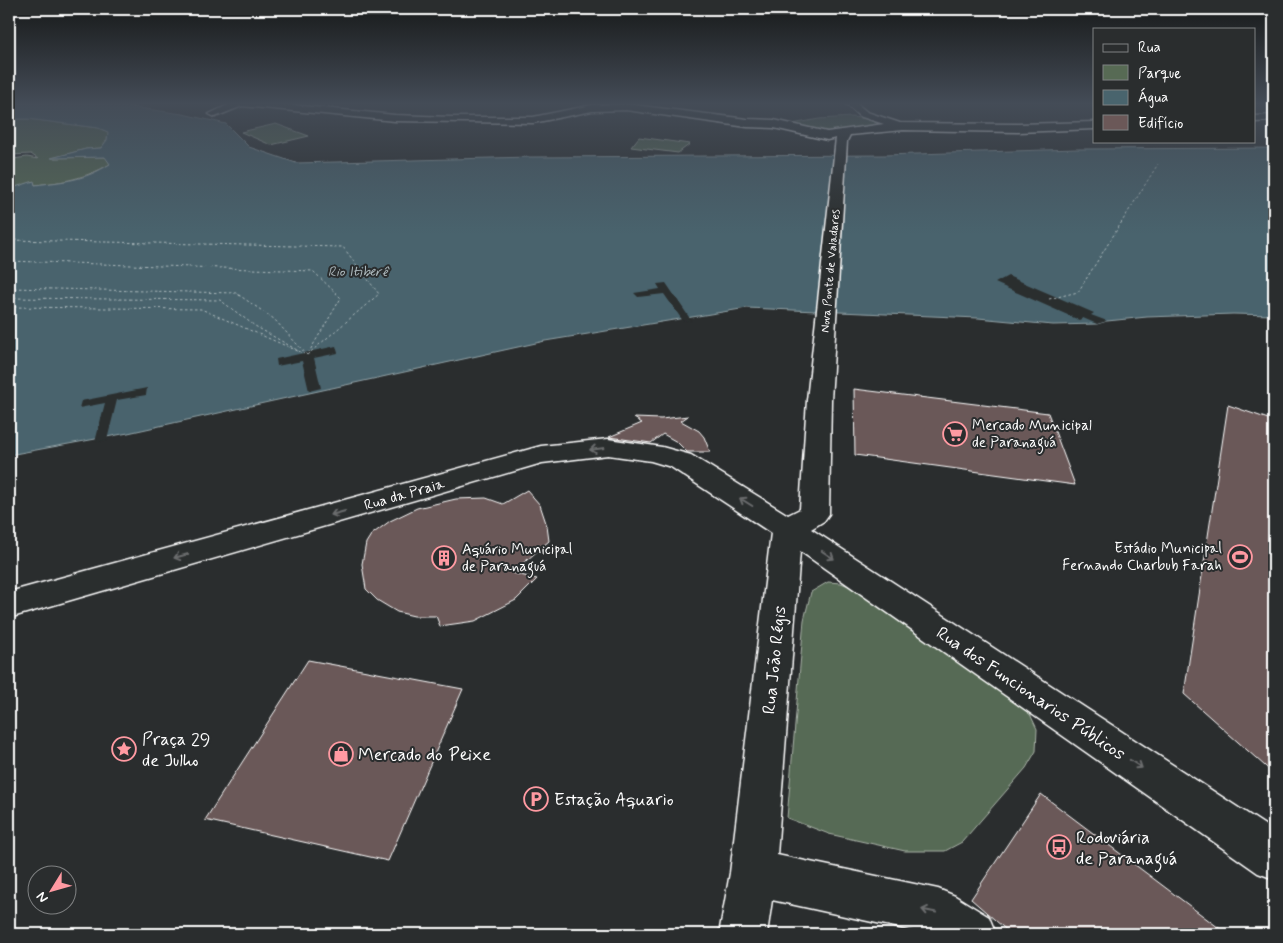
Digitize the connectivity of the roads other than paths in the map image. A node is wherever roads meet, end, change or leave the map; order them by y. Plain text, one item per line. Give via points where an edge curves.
1 (842, 147) edge
2 (787, 528) junction
3 (9, 605) edge
4 (1274, 857) edge
5 (753, 873) junction
6 (743, 934) edge
7 (972, 934) edge

1 - 2 street, Nova Ponte de Valadares via 819,400 814,514
2 -> 3 street, Rua da Praia via 681,461 653,452 608,447 541,455
2 -> 4 street, Rua dos Funcionarios Públicos
2 - 5 street, Rua João Régis
5 - 6 street, Rua João Régis
7 -> 5 street via 938,913

